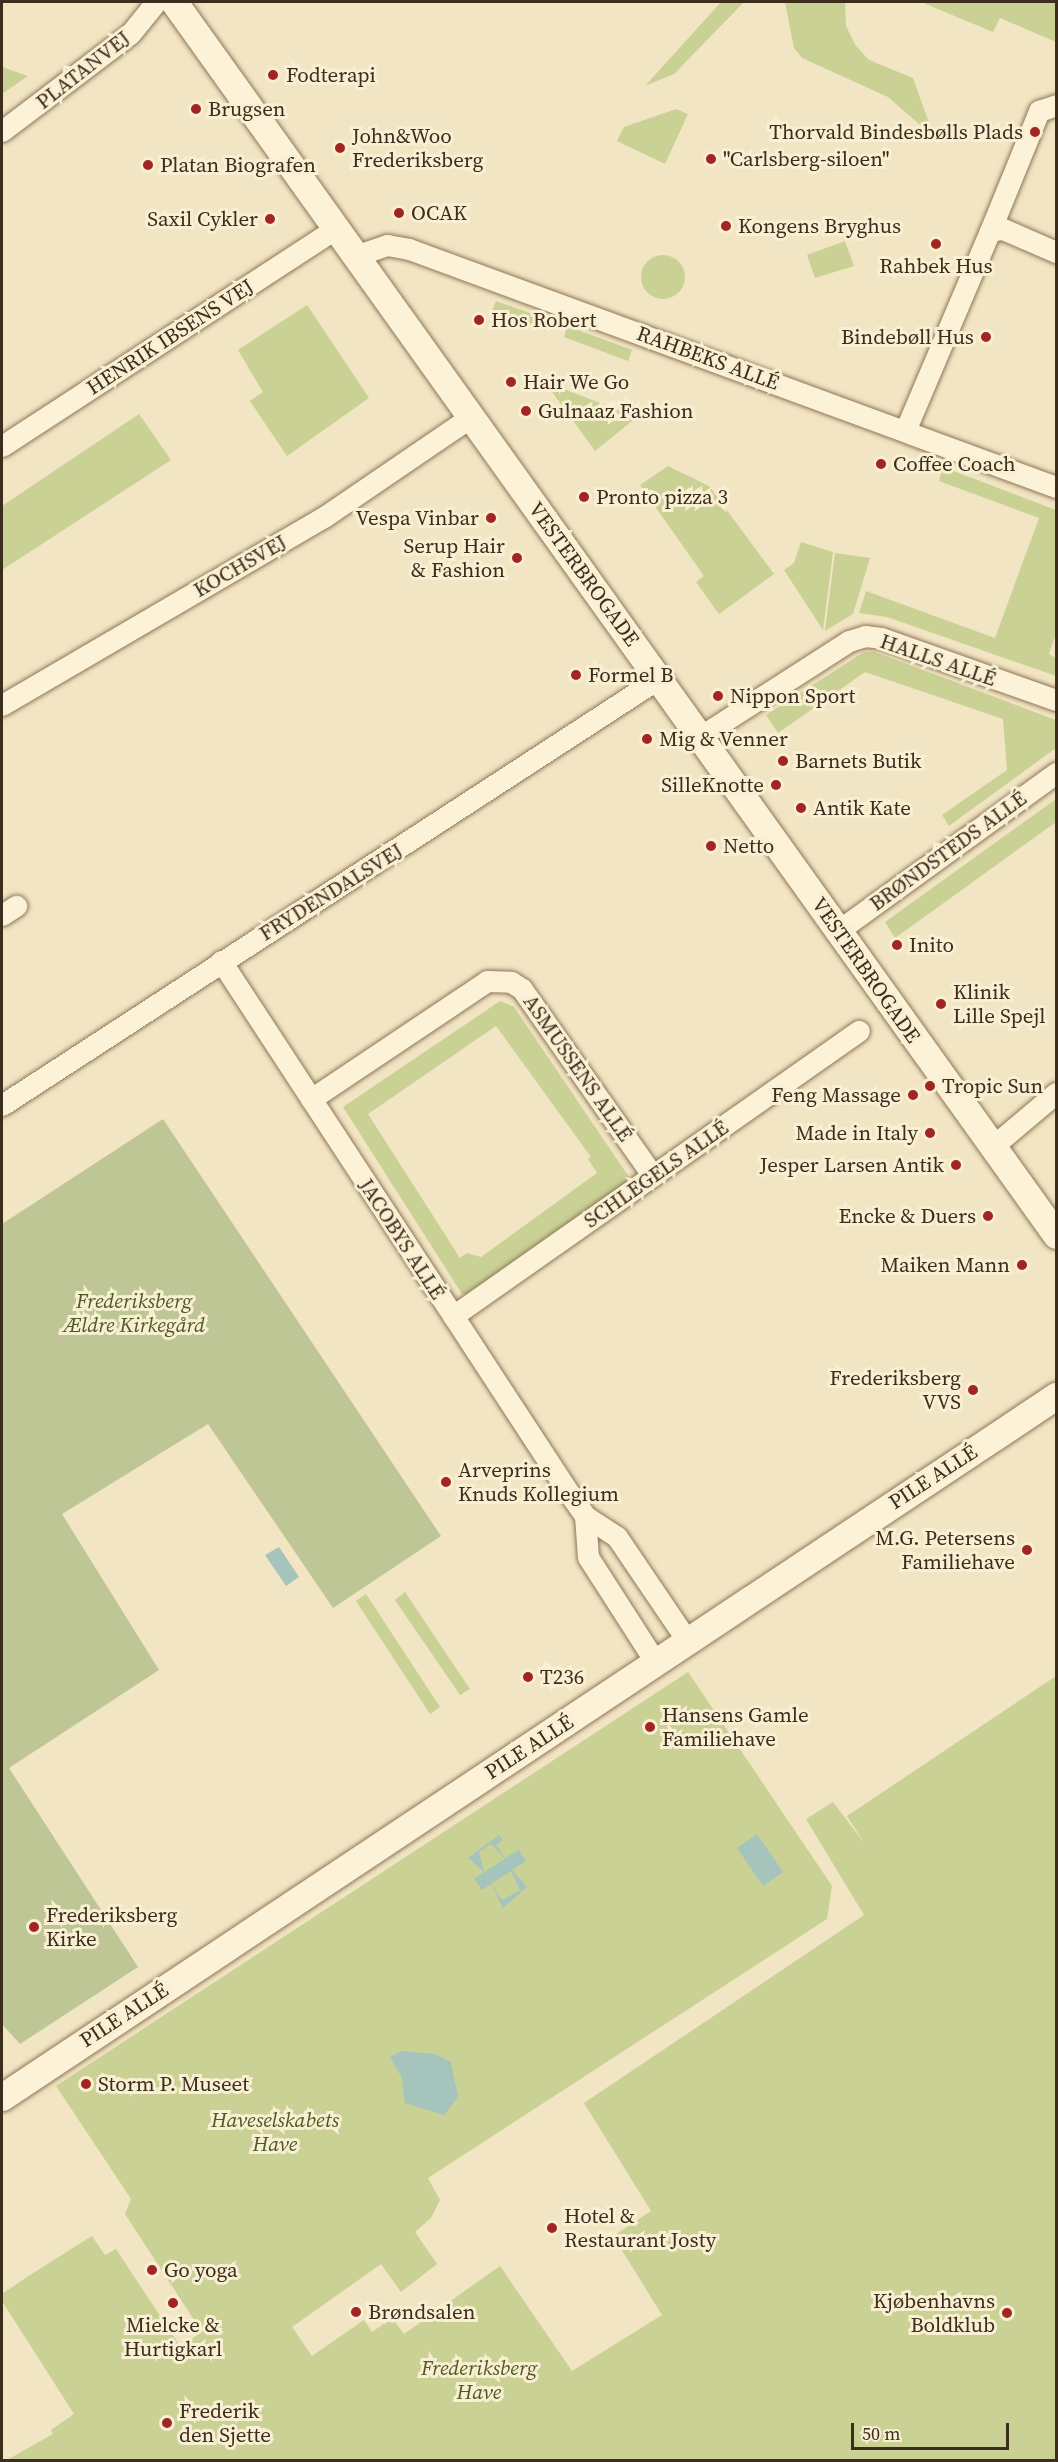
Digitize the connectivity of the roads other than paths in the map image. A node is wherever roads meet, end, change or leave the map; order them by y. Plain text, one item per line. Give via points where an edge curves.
1 (156, 2) edge
2 (174, 2) edge
3 (1056, 105) edge
4 (2, 131) edge
5 (338, 227) junction
6 (990, 231) junction
7 (1056, 252) edge
8 (358, 255) junction
9 (472, 416) junction
10 (905, 432) junction
11 (2, 446) edge
12 (1056, 487) edge
13 (659, 678) junction
14 (1056, 700) edge
15 (2, 705) edge
16 (701, 736) junction
17 (1056, 773) edge
18 (839, 930) junction
19 (221, 961) junction
20 (859, 1031) dead end
21 (1056, 1093) edge
22 (311, 1099) junction
23 (2, 1105) edge
24 (992, 1148) junction
25 (653, 1176) junction
26 (1056, 1235) edge
27 (453, 1316) junction
28 (1056, 1396) edge
29 (585, 1515) junction
30 (688, 1642) junction
31 (656, 1663) junction
32 (2, 2097) edge

1 - 4 street, PLATANVEJ via 130,34
2 - 5 street, VESTERBROGADE
3 - 6 street via 1039,111
5 - 8 street, VESTERBROGADE
5 - 11 street, HENRIK IBSENS VEJ
6 - 7 street via 1004,229
6 - 10 street
8 - 9 street, VESTERBROGADE
8 - 10 street, RAHBEKS ALLÉ via 387,245 409,249
9 - 13 street, VESTERBROGADE
9 - 15 street, KOCHSVEJ via 324,517
10 - 12 street, RAHBEKS ALLÉ
13 - 16 street, VESTERBROGADE
13 - 19 street, FRYDENDALSVEJ
14 - 16 street, HALLS ALLÉ via 881,638 865,636 849,641
16 - 18 street, VESTERBROGADE
17 - 18 street, BRØNDSTEDS ALLÉ
18 - 24 street, VESTERBROGADE
19 - 22 street, JACOBYS ALLÉ
19 - 23 street, FRYDENDALSVEJ
20 - 25 street, SCHLEGELS ALLÉ
21 - 24 street
22 - 25 street, ASMUSSENS ALLÉ via 487,981 511,982 522,989
22 - 27 street, JACOBYS ALLÉ
24 - 26 street, VESTERBROGADE
25 - 27 street, SCHLEGELS ALLÉ
27 - 29 street, JACOBYS ALLÉ
28 - 30 street, PILE ALLÉ
29 - 30 street, JACOBYS ALLÉ via 617,1537
29 - 31 street, JACOBYS ALLÉ via 588,1557
30 - 31 street, PILE ALLÉ
31 - 32 street, PILE ALLÉ

